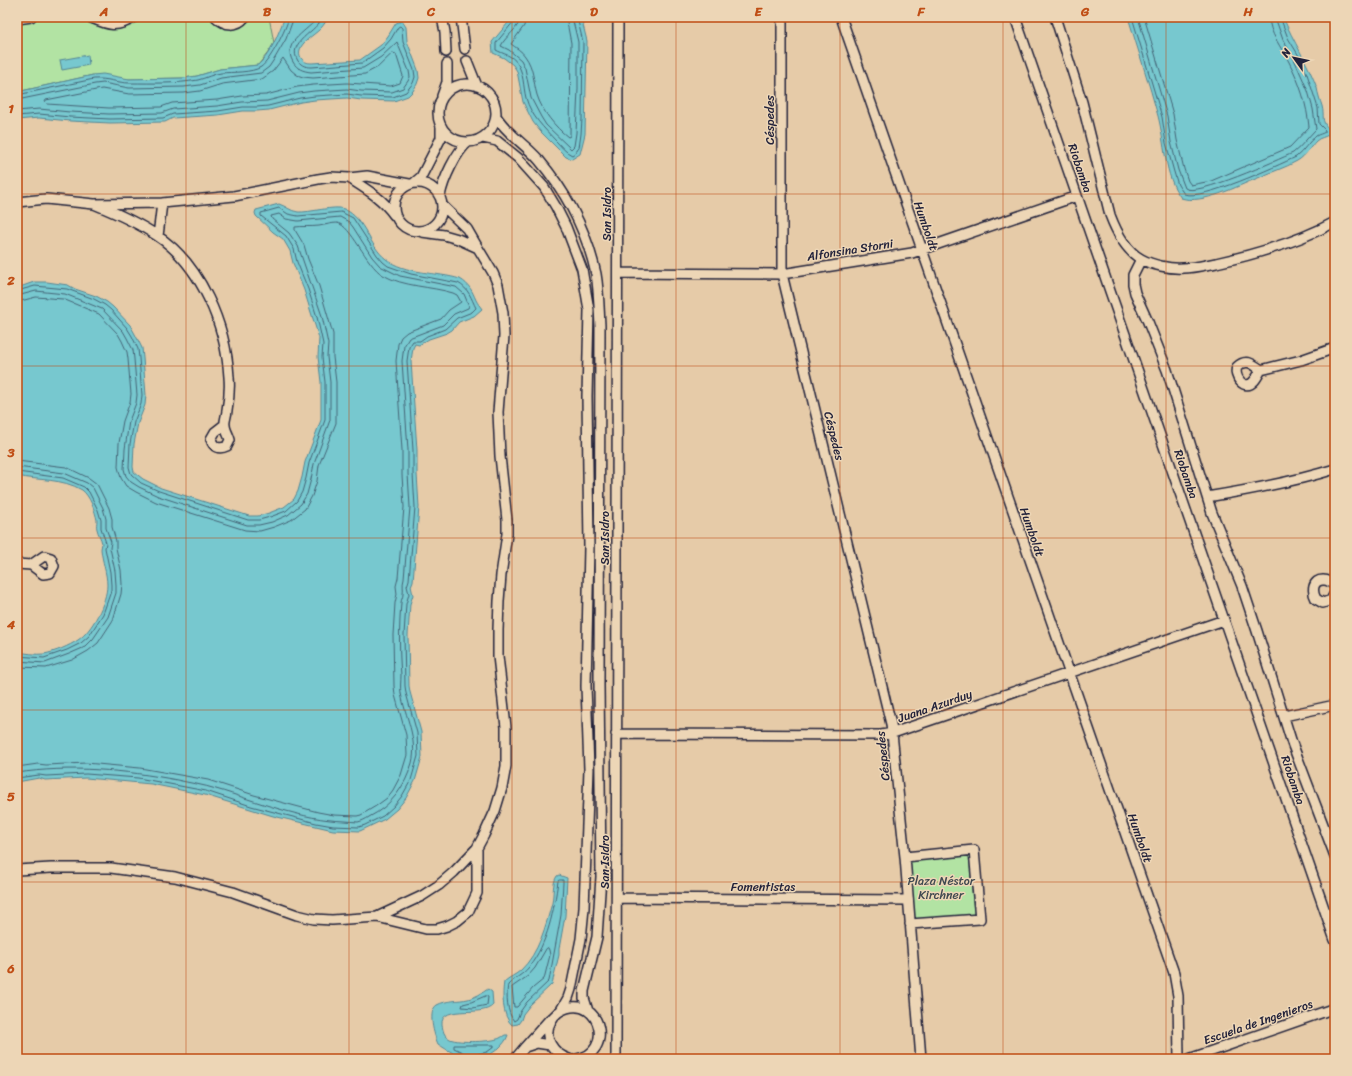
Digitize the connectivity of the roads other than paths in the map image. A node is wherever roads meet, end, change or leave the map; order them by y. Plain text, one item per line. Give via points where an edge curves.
1 (31, 17) edge
2 (89, 17) edge
3 (135, 17) edge
4 (212, 17) edge
5 (250, 17) edge
6 (442, 17) edge
7 (461, 17) edge
8 (618, 17) edge
9 (782, 17) edge
10 (841, 17) edge
11 (1016, 17) edge
12 (1055, 17) edge
13 (219, 19) edge
14 (17, 20) edge
15 (242, 20) edge
16 (462, 29) junction
17 (445, 32) junction
18 (465, 49) dead end
19 (446, 52) dead end
20 (467, 61) dead end
21 (447, 64) dead end
22 (477, 86) junction
23 (441, 99) junction
24 (496, 116) junction
25 (441, 126) junction
26 (483, 138) junction
27 (468, 142) junction
28 (349, 178) junction
29 (411, 183) junction
30 (1076, 196) junction
31 (441, 200) junction
32 (17, 202) edge
33 (162, 203) junction
34 (94, 204) junction
35 (396, 218) junction
36 (1335, 222) edge
37 (419, 231) junction
38 (158, 236) junction
39 (478, 248) junction
40 (921, 250) junction
41 (1141, 259) junction
42 (619, 273) junction
43 (782, 274) junction
44 (599, 309) junction
45 (589, 310) junction
46 (1335, 348) edge
47 (1261, 370) dead end
48 (224, 425) dead end
49 (1335, 469) edge
50 (1207, 497) junction
51 (589, 525) junction
52 (600, 526) junction
53 (17, 564) edge
54 (31, 565) dead end
55 (1335, 586) edge
56 (1335, 593) edge
57 (1224, 620) junction
58 (1069, 673) junction
59 (1335, 706) edge
60 (1284, 716) junction
61 (893, 733) junction
62 (616, 734) junction
63 (588, 744) junction
64 (600, 744) junction
65 (477, 848) junction
66 (1335, 856) edge
67 (905, 857) junction
68 (17, 870) edge
69 (617, 898) junction
70 (908, 900) junction
71 (377, 917) junction
72 (910, 924) junction
73 (1335, 940) edge
74 (1335, 1008) edge
75 (588, 1011) junction
76 (557, 1013) junction
77 (550, 1044) junction
78 (525, 1047) junction
79 (561, 1057) edge
80 (587, 1057) edge
81 (515, 1059) edge
82 (569, 1059) edge
83 (577, 1059) edge
84 (616, 1059) edge
85 (921, 1059) edge
86 (1179, 1059) edge
87 (1189, 1059) edge

1 - 14 street
2 - 3 street via 112,25 120,25
4 - 13 street
5 - 15 street
6 - 17 street
7 - 16 street
8 - 42 street, San Isidro
9 - 43 street, Céspedes
10 - 40 street, Humboldt
11 - 30 street, Riobamba
12 - 41 street via 1082,102 1110,215 1121,240
13 - 15 street via 228,24
16 - 17 street
16 - 18 street
17 - 19 street
20 - 22 street
21 - 23 street via 447,82
22 - 23 street via 457,86
22 - 24 street via 490,96 495,105
23 - 25 street via 438,115
24 - 26 street via 490,131
24 - 44 street via 503,127 549,172 573,210 591,253
25 - 27 street via 452,138
25 - 29 street via 442,138 421,177
26 - 27 street
26 - 45 street via 497,141 518,158 552,200 566,227 580,264
27 - 31 street via 461,148 444,181
28 - 29 street via 367,176
28 - 33 street via 331,177 234,196
28 - 35 street via 383,200
29 - 31 street via 427,184
29 - 35 street via 396,196
30 - 40 street, Alfonsina Storni
30 - 57 street, Riobamba
31 - 37 street via 442,213 438,221 428,230
31 - 39 street via 466,229
32 - 34 street via 46,199
33 - 34 street
33 - 38 street
34 - 38 street via 119,214
35 - 37 street via 405,228
36 - 41 street via 1320,231 1279,246 1201,266 1168,267
37 - 39 street via 458,239
38 - 48 street via 193,273 216,314 230,378
39 - 65 street via 498,286 503,313 504,336 498,412 507,527 498,602 506,766 495,810
40 - 43 street, Alfonsina Storni
40 - 58 street, Humboldt
41 - 50 street via 1134,275 1134,288 1167,370
42 - 43 street, Alfonsina Storni
42 - 62 street, San Isidro
43 - 61 street, Céspedes
44 - 45 street
44 - 52 street
45 - 51 street
46 - 47 street
49 - 50 street via 1261,488
50 - 60 street via 1244,593
51 - 52 street
51 - 63 street via 586,686
52 - 64 street
53 - 54 street
55 - 56 street via 1321,580 1314,585 1313,591 1316,599 1323,603 1331,600
57 - 58 street, Juana Azurduy
57 - 73 street, Riobamba
58 - 61 street, Juana Azurduy
58 - 86 street, Humboldt via 1174,973 1178,996
59 - 60 street
60 - 66 street
61 - 62 street, Juana Azurduy
61 - 67 street, Céspedes
62 - 69 street, San Isidro
63 - 64 street
63 - 76 street via 584,916 568,998
64 - 75 street via 600,884 597,937 584,991
65 - 71 street via 438,885 422,896
65 - 71 street via 477,893 468,912 457,921 437,929 426,929
67 - 70 street, Céspedes
67 - 72 street via 974,850 980,918
68 - 71 street via 82,867 143,872 207,884 314,919
69 - 70 street, Fomentistas
69 - 84 street, San Isidro
70 - 72 street, Céspedes
72 - 85 street, Céspedes
74 - 87 street, Escuela de Ingenieros
75 - 76 street via 574,1007
75 - 80 street via 597,1022 600,1031 597,1045
76 - 77 street via 549,1025 547,1035
76 - 78 street
77 - 78 street via 537,1043
77 - 79 street
78 - 81 street
79 - 82 street
80 - 83 street

